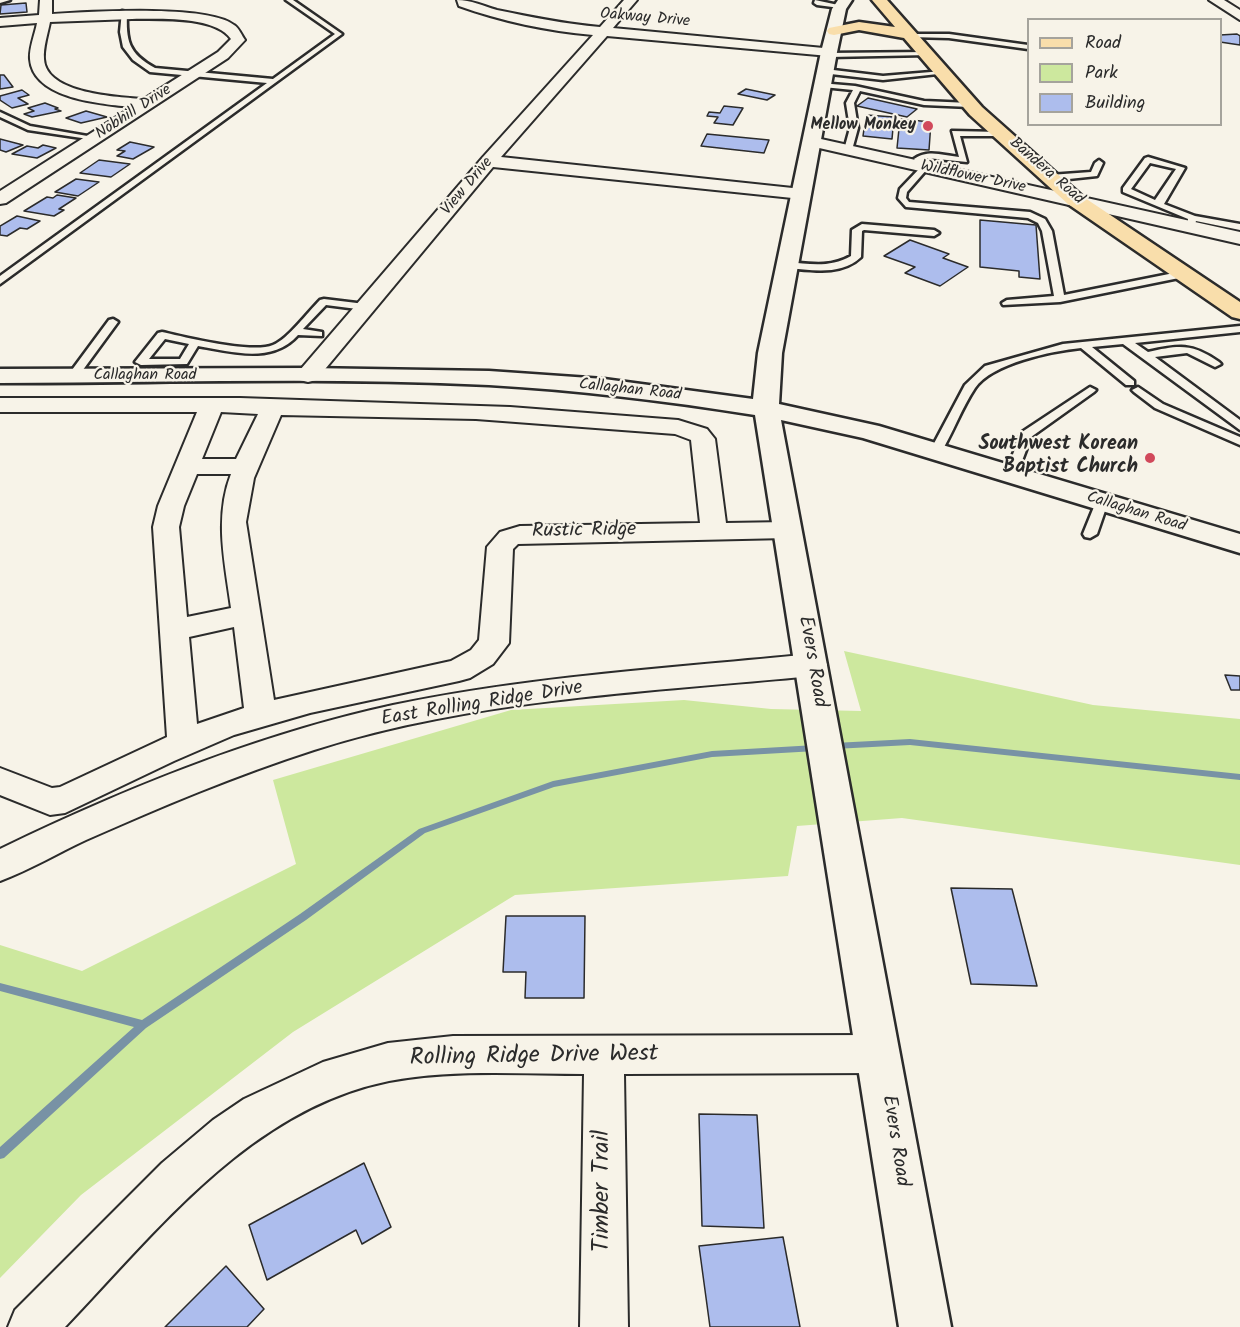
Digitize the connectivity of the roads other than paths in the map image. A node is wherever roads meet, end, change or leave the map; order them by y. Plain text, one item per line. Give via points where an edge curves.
1 (7, 0) edge
2 (46, 0) edge
3 (289, 0) edge
4 (463, 0) edge
5 (631, 0) edge
6 (818, 0) edge
7 (879, 0) edge
8 (1215, 0) edge
9 (0, 1) edge
10 (840, 2) edge
11 (124, 12) junction
12 (1240, 16) edge
13 (43, 19) junction
14 (0, 22) edge
15 (834, 31) junction
16 (601, 32) junction
17 (910, 35) junction
18 (1027, 47) edge
19 (887, 54) junction
20 (927, 54) junction
21 (893, 62) dead end
22 (826, 66) junction
23 (898, 69) dead end
24 (943, 73) junction
25 (193, 75) junction
26 (904, 76) junction
27 (274, 81) junction
28 (857, 89) junction
29 (147, 104) junction
30 (970, 105) junction
31 (0, 114) edge
32 (1001, 134) junction
33 (94, 138) junction
34 (812, 142) junction
35 (848, 150) junction
36 (489, 161) junction
37 (1099, 163) dead end
38 (924, 168) junction
39 (9, 171) dead end
40 (37, 175) junction
41 (1050, 178) junction
42 (801, 194) junction
43 (0, 199) edge
44 (1076, 200) junction
45 (1159, 205) junction
46 (1192, 222) junction
47 (1240, 227) edge
48 (934, 233) dead end
49 (1240, 238) edge
50 (787, 265) junction
51 (1184, 274) junction
52 (0, 281) edge
53 (1060, 299) junction
54 (1007, 303) dead end
55 (365, 307) junction
56 (1240, 312) edge
57 (113, 322) dead end
58 (1240, 329) edge
59 (295, 332) junction
60 (318, 334) dead end
61 (1126, 341) junction
62 (196, 342) dead end
63 (1083, 345) junction
64 (1144, 356) junction
65 (1215, 364) dead end
66 (308, 375) junction
67 (0, 376) edge
68 (73, 376) junction
69 (253, 376) junction
70 (1090, 390) dead end
71 (0, 405) edge
72 (212, 405) junction
73 (240, 405) junction
74 (272, 408) junction
75 (768, 409) junction
76 (1240, 426) edge
77 (1240, 441) edge
78 (936, 451) junction
79 (188, 466) junction
80 (246, 467) junction
81 (1011, 474) junction
82 (1102, 502) junction
83 (714, 530) junction
84 (787, 530) junction
85 (1090, 534) dead end
86 (1240, 544) edge
87 (245, 615) junction
88 (174, 630) junction
89 (482, 657) joint
90 (812, 665) junction
91 (261, 715) junction
92 (224, 727) junction
93 (183, 742) junction
94 (231, 765) junction
95 (0, 781) edge
96 (0, 867) edge
97 (879, 1054) junction
98 (604, 1055) junction
99 (32, 1327) edge
100 (604, 1327) edge
101 (924, 1327) edge

1 - 9 lane
2 - 13 street
3 - 27 lane via 339,34
4 - 16 street, Oakway Drive via 477,9 536,23
5 - 16 street, View Drive
6 - 10 lane via 817,3
7 - 17 main road, Bandera Road
8 - 12 street
10 - 15 main road, Evers Road
11 - 13 street
11 - 25 lane via 127,51 138,62 153,69
11 - 25 street, Nobhill Drive via 176,11 219,18 237,30 238,40
13 - 14 street
13 - 29 street via 37,61 42,78 81,94
15 - 17 main road via 859,26
15 - 22 main road, Evers Road
16 - 22 street, Oakway Drive
16 - 36 street, View Drive
17 - 18 lane
17 - 20 main road, Bandera Road
19 - 20 lane
19 - 21 lane
19 - 22 lane
20 - 24 main road, Bandera Road
22 - 26 lane via 872,77
22 - 28 lane
22 - 34 main road, Evers Road
23 - 26 lane
24 - 26 lane
24 - 30 main road, Bandera Road
25 - 27 lane
25 - 29 street, Nobhill Drive
27 - 52 lane
28 - 30 lane via 924,103
28 - 35 lane via 850,103 854,128
29 - 33 street, Nobhill Drive
30 - 32 main road, Bandera Road
31 - 33 lane via 28,128
32 - 38 lane via 956,134 964,160 926,155 918,159
32 - 41 main road, Bandera Road
33 - 40 street, Nobhill Drive
34 - 35 street, Wildflower Drive
34 - 42 main road, Evers Road
35 - 38 street, Wildflower Drive
36 - 42 street
36 - 55 street, View Drive
37 - 41 lane via 1094,174
38 - 44 street, Wildflower Drive
38 - 53 lane via 903,191 906,204 1030,215 1042,221
39 - 40 street
40 - 43 street, Nobhill Drive
41 - 44 main road, Bandera Road
42 - 50 main road, Evers Road
44 - 46 street, Wildflower Drive
44 - 51 main road, Bandera Road
45 - 45 lane via 1181,168 1148,160 1126,190
45 - 46 lane
46 - 47 lane
46 - 49 street, Wildflower Drive
48 - 50 lane via 862,227 856,230 856,257 845,264 832,269
50 - 75 main road, Evers Road via 770,353
51 - 53 lane
51 - 56 main road, Bandera Road
53 - 54 lane
55 - 59 lane via 324,302
55 - 66 street, View Drive
57 - 68 lane
58 - 61 lane
59 - 60 lane
59 - 62 lane via 283,344 266,350
61 - 63 lane
61 - 64 lane
63 - 77 lane via 1159,406
63 - 78 lane via 1063,347 989,369 971,385
64 - 65 lane via 1188,348
64 - 76 lane
66 - 69 main road, Callaghan Road
66 - 75 main road, Callaghan Road via 537,381
67 - 68 main road, Callaghan Road
68 - 69 main road, Callaghan Road
69 - 73 street
70 - 81 lane via 1026,435
71 - 72 street, Callaghan Road
72 - 73 street, Callaghan Road
72 - 79 street
73 - 74 street, Callaghan Road
74 - 80 street
74 - 83 street, Callaghan Road via 525,414 678,427 703,439
75 - 78 main road, Callaghan Road
75 - 84 main road, Evers Road
78 - 81 main road, Callaghan Road
79 - 80 street
79 - 88 street via 166,526
80 - 87 street via 238,485 233,522
81 - 82 main road, Callaghan Road
82 - 85 lane
82 - 86 main road, Callaghan Road
83 - 84 street, Rustic Ridge
83 - 89 street, Rustic Ridge via 538,532 510,538 500,547 494,643
84 - 90 main road, Evers Road
87 - 88 street
87 - 91 street
88 - 93 street
89 - 91 street, East Rolling Ridge Drive via 459,670
90 - 94 street, East Rolling Ridge Drive via 530,694 432,709 343,729
90 - 97 main road, Evers Road
91 - 92 street, East Rolling Ridge Drive
92 - 93 street, East Rolling Ridge Drive
92 - 94 street
93 - 95 street, East Rolling Ridge Drive via 65,800 50,802
94 - 96 street, East Rolling Ridge Drive
97 - 98 street, Rolling Ridge Drive West
97 - 101 main road, Evers Road
98 - 99 street, Rolling Ridge Drive West via 453,1055 388,1062 290,1096 228,1135 177,1178
98 - 100 street, Timber Trail

